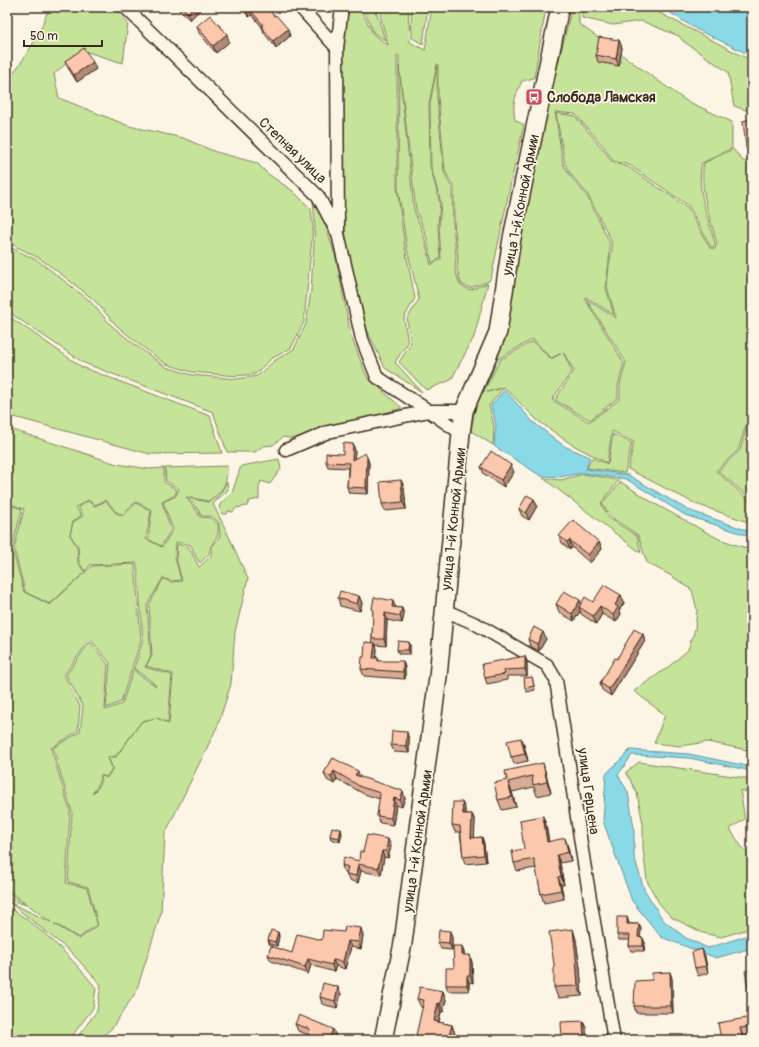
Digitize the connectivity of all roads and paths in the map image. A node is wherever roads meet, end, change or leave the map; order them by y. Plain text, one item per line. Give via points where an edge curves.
1 (125, 7) edge
2 (300, 7) edge
3 (342, 7) edge
4 (560, 7) edge
5 (336, 48) junction
6 (338, 234) junction
7 (429, 411) junction
8 (464, 411) junction
9 (461, 433) junction
10 (286, 450) dead end
11 (444, 610) junction
12 (383, 1040) edge
13 (614, 1040) edge

1 - 6 street, Степная улица via 318,196
2 - 5 street
3 - 5 street
4 - 8 main road, улица 1-й Конной Армии via 512,238 498,332
5 - 6 street
6 - 7 street, Степная улица via 362,339 378,377
7 - 8 street
7 - 9 street, Степная улица
7 - 10 street via 328,432
8 - 9 main road, улица 1-й Конной Армии
9 - 11 main road, улица 1-й Конной Армии
11 - 12 main road, улица 1-й Конной Армии via 438,677 403,943
11 - 13 street, улица Герцена via 476,624 547,665 556,680

